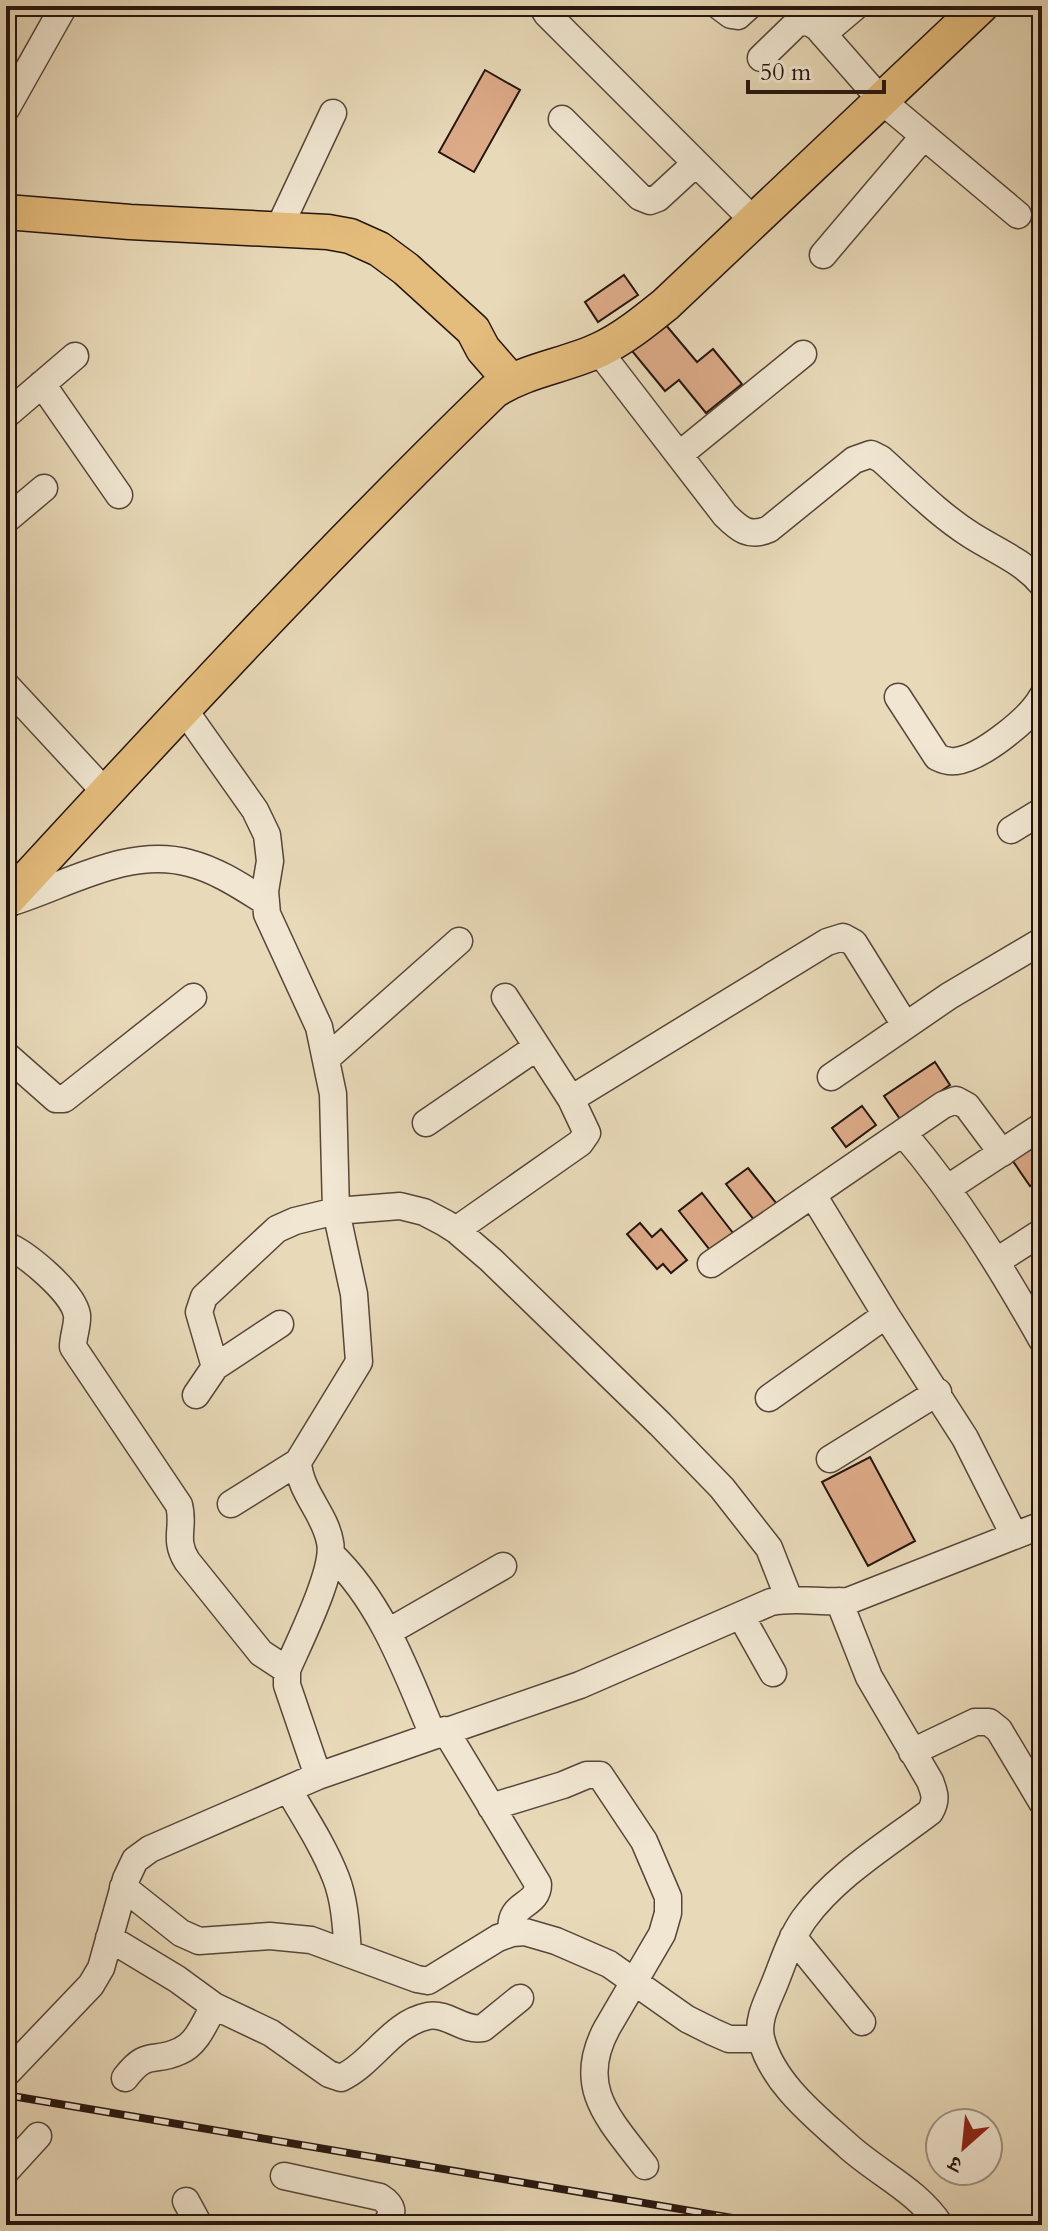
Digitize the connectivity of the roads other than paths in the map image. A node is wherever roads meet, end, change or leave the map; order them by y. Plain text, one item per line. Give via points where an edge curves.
1 (64, 6) edge
2 (542, 6) edge
3 (719, 6) edge
4 (749, 6) edge
5 (856, 6) edge
6 (981, 6) edge
7 (823, 34) junction
8 (761, 58) dead end
9 (881, 100) junction
10 (6, 109) edge
11 (333, 113) dead end
12 (562, 119) dead end
13 (924, 136) junction
14 (696, 163) junction
15 (6, 212) edge
16 (1018, 215) dead end
17 (753, 220) junction
18 (278, 230) junction
19 (823, 255) dead end
20 (598, 350) junction
21 (803, 354) dead end
22 (75, 356) dead end
23 (510, 380) junction
24 (42, 384) junction
25 (6, 415) edge
26 (679, 455) junction
27 (44, 488) dead end
28 (119, 495) dead end
29 (6, 520) edge
30 (1042, 584) edge
31 (898, 697) dead end
32 (1042, 697) edge
33 (10, 698) edge
34 (183, 708) junction
35 (106, 793) junction
36 (1042, 811) edge
37 (1011, 830) dead end
38 (9, 892) edge
39 (266, 902) junction
40 (459, 941) dead end
41 (1042, 941) edge
42 (193, 997) dead end
43 (505, 997) dead end
44 (905, 1025) junction
45 (537, 1047) junction
46 (6, 1055) edge
47 (327, 1058) junction
48 (831, 1077) dead end
49 (571, 1099) junction
50 (426, 1123) dead end
51 (1042, 1126) edge
52 (904, 1134) junction
53 (1002, 1153) junction
54 (948, 1188) junction
55 (813, 1195) junction
56 (336, 1211) junction
57 (456, 1230) junction
58 (1042, 1232) edge
59 (6, 1245) edge
60 (997, 1261) junction
61 (711, 1264) dead end
62 (886, 1315) junction
63 (280, 1324) dead end
64 (1042, 1340) edge
65 (215, 1367) junction
66 (938, 1392) junction
67 (196, 1395) dead end
68 (769, 1398) dead end
69 (830, 1459) dead end
70 (298, 1462) junction
71 (231, 1504) dead end
72 (1042, 1525) edge
73 (1014, 1535) junction
74 (331, 1554) junction
75 (503, 1566) dead end
76 (789, 1599) junction
77 (839, 1601) junction
78 (741, 1616) junction
79 (388, 1632) junction
80 (287, 1670) junction
81 (773, 1673) dead end
82 (439, 1733) junction
83 (912, 1752) junction
84 (318, 1776) junction
85 (288, 1789) junction
86 (1042, 1802) edge
87 (491, 1807) junction
88 (123, 1887) junction
89 (512, 1933) junction
90 (793, 1937) junction
91 (109, 1938) junction
92 (348, 1952) junction
93 (635, 1983) junction
94 (520, 1998) dead end
95 (214, 2006) junction
96 (862, 2022) dead end
97 (761, 2039) junction
98 (6, 2074) edge
99 (125, 2078) dead end
100 (38, 2136) dead end
101 (645, 2166) dead end
102 (6, 2171) edge
103 (284, 2176) dead end
104 (186, 2201) dead end
105 (199, 2225) edge
106 (385, 2225) edge
107 (940, 2225) edge

1 - 10 street
2 - 14 street
3 - 4 street via 738,16
5 - 7 street
6 - 9 main road
7 - 8 street via 807,21 796,24
7 - 9 street
9 - 13 street
9 - 17 main road
11 - 18 street
12 - 14 street via 650,201
13 - 16 street
13 - 19 street
14 - 17 street
15 - 18 main road
17 - 20 main road via 666,304
18 - 23 main road via 350,236 379,249 462,319
20 - 23 main road
20 - 26 street
21 - 26 street
22 - 24 street
23 - 34 main road via 430,453
24 - 25 street
24 - 28 street
26 - 30 street via 737,527 758,534 854,460 871,454 949,520 1020,563
27 - 29 street
31 - 32 street via 937,757 957,761 1025,721
33 - 35 street
34 - 35 main road
34 - 39 street via 267,835
35 - 38 main road
36 - 37 street
38 - 39 street via 138,860 158,860 212,871
39 - 47 street
40 - 47 street
41 - 44 street
42 - 46 street via 64,1099 56,1099
43 - 45 street
44 - 48 street
44 - 49 street via 854,943 843,937
45 - 49 street
45 - 50 street
47 - 56 street
49 - 57 street via 587,1133 580,1143
51 - 53 street
52 - 53 street via 956,1100 967,1106
52 - 54 street
52 - 55 street
53 - 54 street
54 - 60 street
55 - 61 street
55 - 62 street
56 - 57 street via 400,1206
56 - 65 street via 277,1229 204,1297 199,1312
56 - 70 street via 354,1294 359,1362
57 - 76 street via 722,1488 769,1548
58 - 60 street
59 - 80 street via 68,1297 77,1319 73,1347 179,1505 178,1540 187,1561 261,1653
60 - 64 street
62 - 66 street
62 - 68 street
63 - 65 street
65 - 67 street
66 - 69 street
66 - 73 street
70 - 71 street
70 - 74 street
72 - 73 street
73 - 77 street via 867,1595
74 - 79 street
74 - 80 street
75 - 79 street
76 - 77 street
76 - 78 street
77 - 83 street via 869,1677
78 - 81 street
78 - 82 street via 558,1694
79 - 82 street
80 - 84 street via 287,1685
82 - 84 street
82 - 87 street
83 - 86 street via 975,1722 989,1722
83 - 90 street via 936,1795 930,1812 821,1900
84 - 85 street
85 - 88 street via 150,1849 135,1860
85 - 92 street via 337,1880
87 - 89 street via 538,1884 535,1896 511,1917
87 - 93 street via 594,1773 606,1782 644,1841 668,1897 666,1925
88 - 91 street
88 - 92 street via 199,1941 283,1936
89 - 92 street via 428,1981
89 - 93 street via 525,1932 585,1952
90 - 96 street
90 - 97 street via 764,2009
91 - 95 street
91 - 98 street via 91,1985
93 - 97 street via 713,2032 729,2039
93 - 101 street via 598,2044 593,2064 603,2107
94 - 95 street via 476,2030 444,2016 417,2019 341,2078 271,2033
95 - 99 street via 190,2045 142,2059
97 - 107 street via 784,2083 801,2102 920,2200
100 - 102 street
103 - 106 street via 380,2197 393,2209
104 - 105 street

